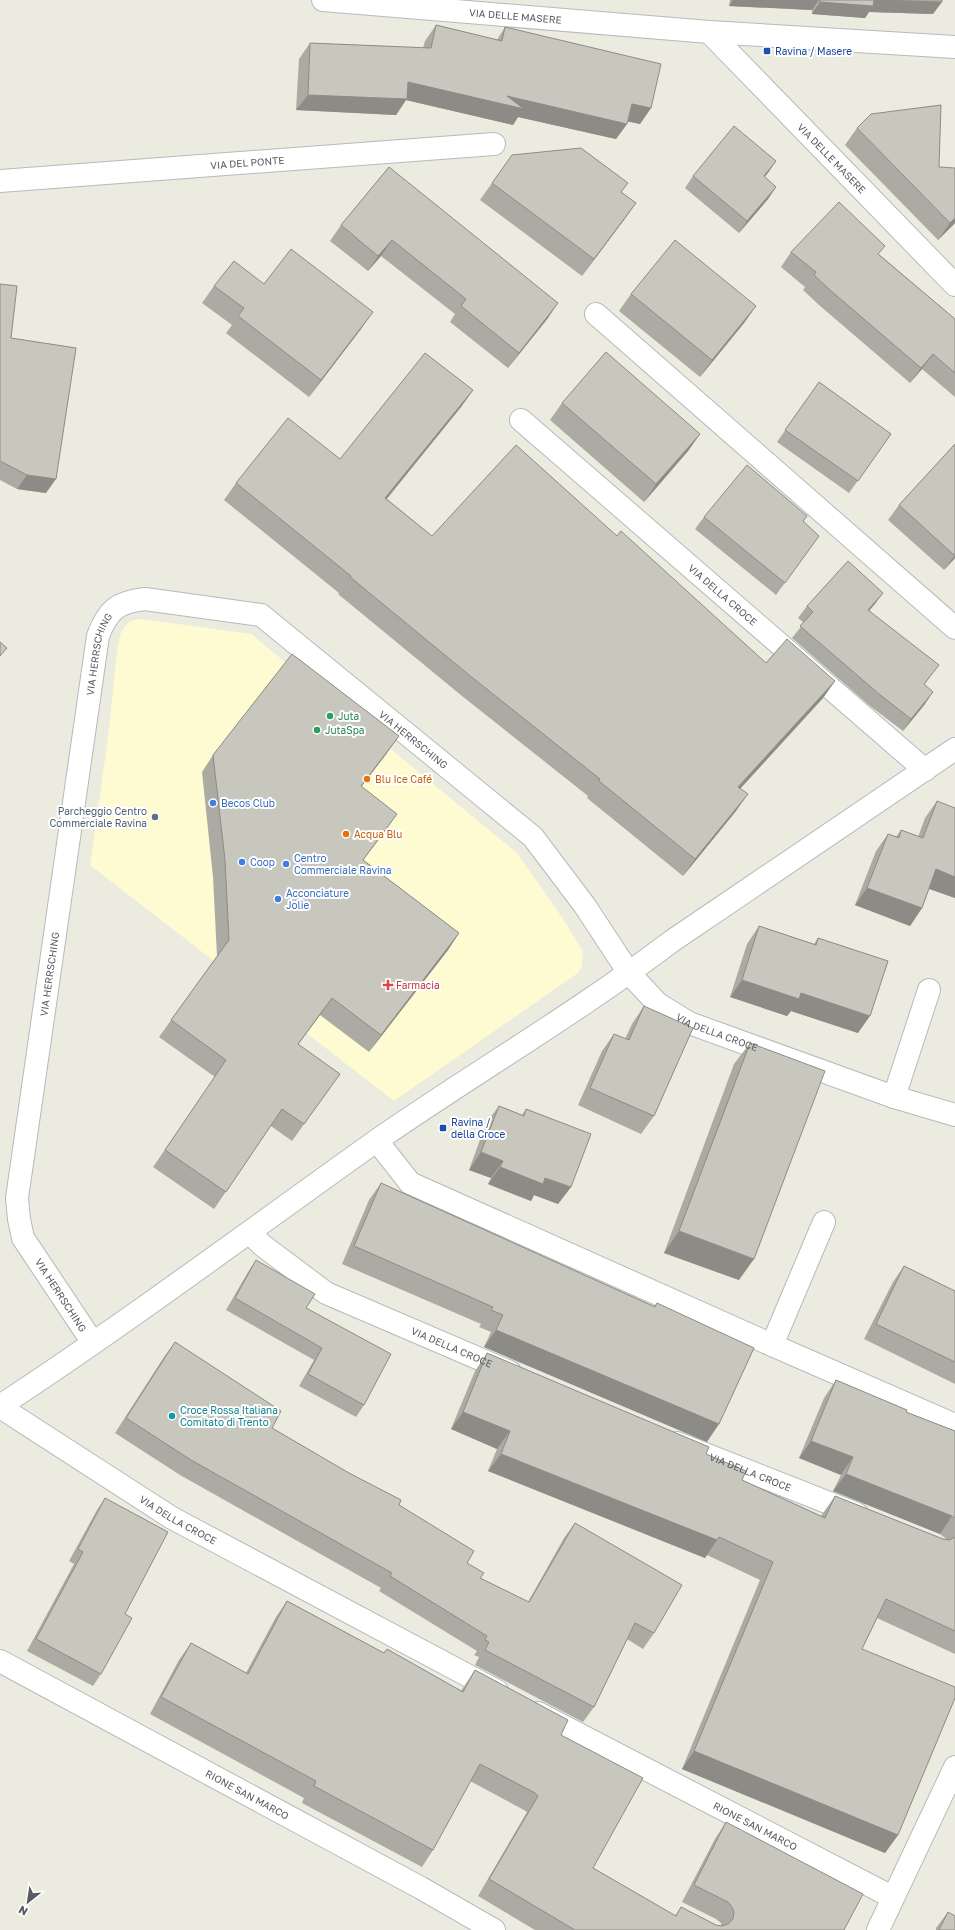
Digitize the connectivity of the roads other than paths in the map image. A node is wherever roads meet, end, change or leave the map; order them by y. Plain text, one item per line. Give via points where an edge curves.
1 (323, 0) edge
2 (709, 32) junction
3 (955, 47) edge
4 (494, 144) dead end
5 (0, 181) edge
6 (955, 285) edge
7 (596, 314) dead end
8 (521, 420) dead end
9 (955, 628) edge
10 (955, 749) edge
11 (925, 770) junction
12 (630, 973) junction
13 (929, 990) dead end
14 (894, 1097) junction
15 (955, 1115) edge
16 (377, 1141) junction
17 (824, 1222) dead end
18 (250, 1233) junction
19 (93, 1343) junction
20 (772, 1345) junction
21 (527, 1379) edge
22 (0, 1406) edge
23 (955, 1425) edge
24 (657, 1435) edge
25 (876, 1522) edge
26 (0, 1662) edge
27 (618, 1755) joint
28 (955, 1767) edge
29 (892, 1897) junction
30 (494, 1930) edge
31 (878, 1930) edge

1 - 2 street, VIA DELLE MASERE
2 - 3 street, VIA DELLE MASERE
2 - 6 street, VIA DELLE MASERE
4 - 5 street, VIA DEL PONTE
7 - 9 street
8 - 11 street, VIA DELLA CROCE
10 - 11 street, VIA DELLA CROCE
11 - 12 street, VIA DELLA CROCE via 672,941
12 - 14 street, VIA DELLA CROCE via 658,1004 689,1023
12 - 16 street, VIA DELLA CROCE
12 - 19 street, VIA HERRSCHING via 585,906 533,837 262,615 145,599 128,601 115,608 104,620 98,636 18,1198 23,1238
13 - 14 street
14 - 15 street, VIA DELLA CROCE
16 - 18 street, VIA DELLA CROCE
16 - 20 street via 410,1183
17 - 20 street
18 - 19 street, VIA DELLA CROCE
18 - 21 street, VIA DELLA CROCE via 326,1293
19 - 22 street, VIA DELLA CROCE
20 - 23 street
22 - 27 street, VIA DELLA CROCE via 172,1518
24 - 25 street, VIA DELLA CROCE
26 - 30 street, RIONE SAN MARCO via 421,1888
27 - 29 street, RIONE SAN MARCO
28 - 29 street
29 - 31 street

